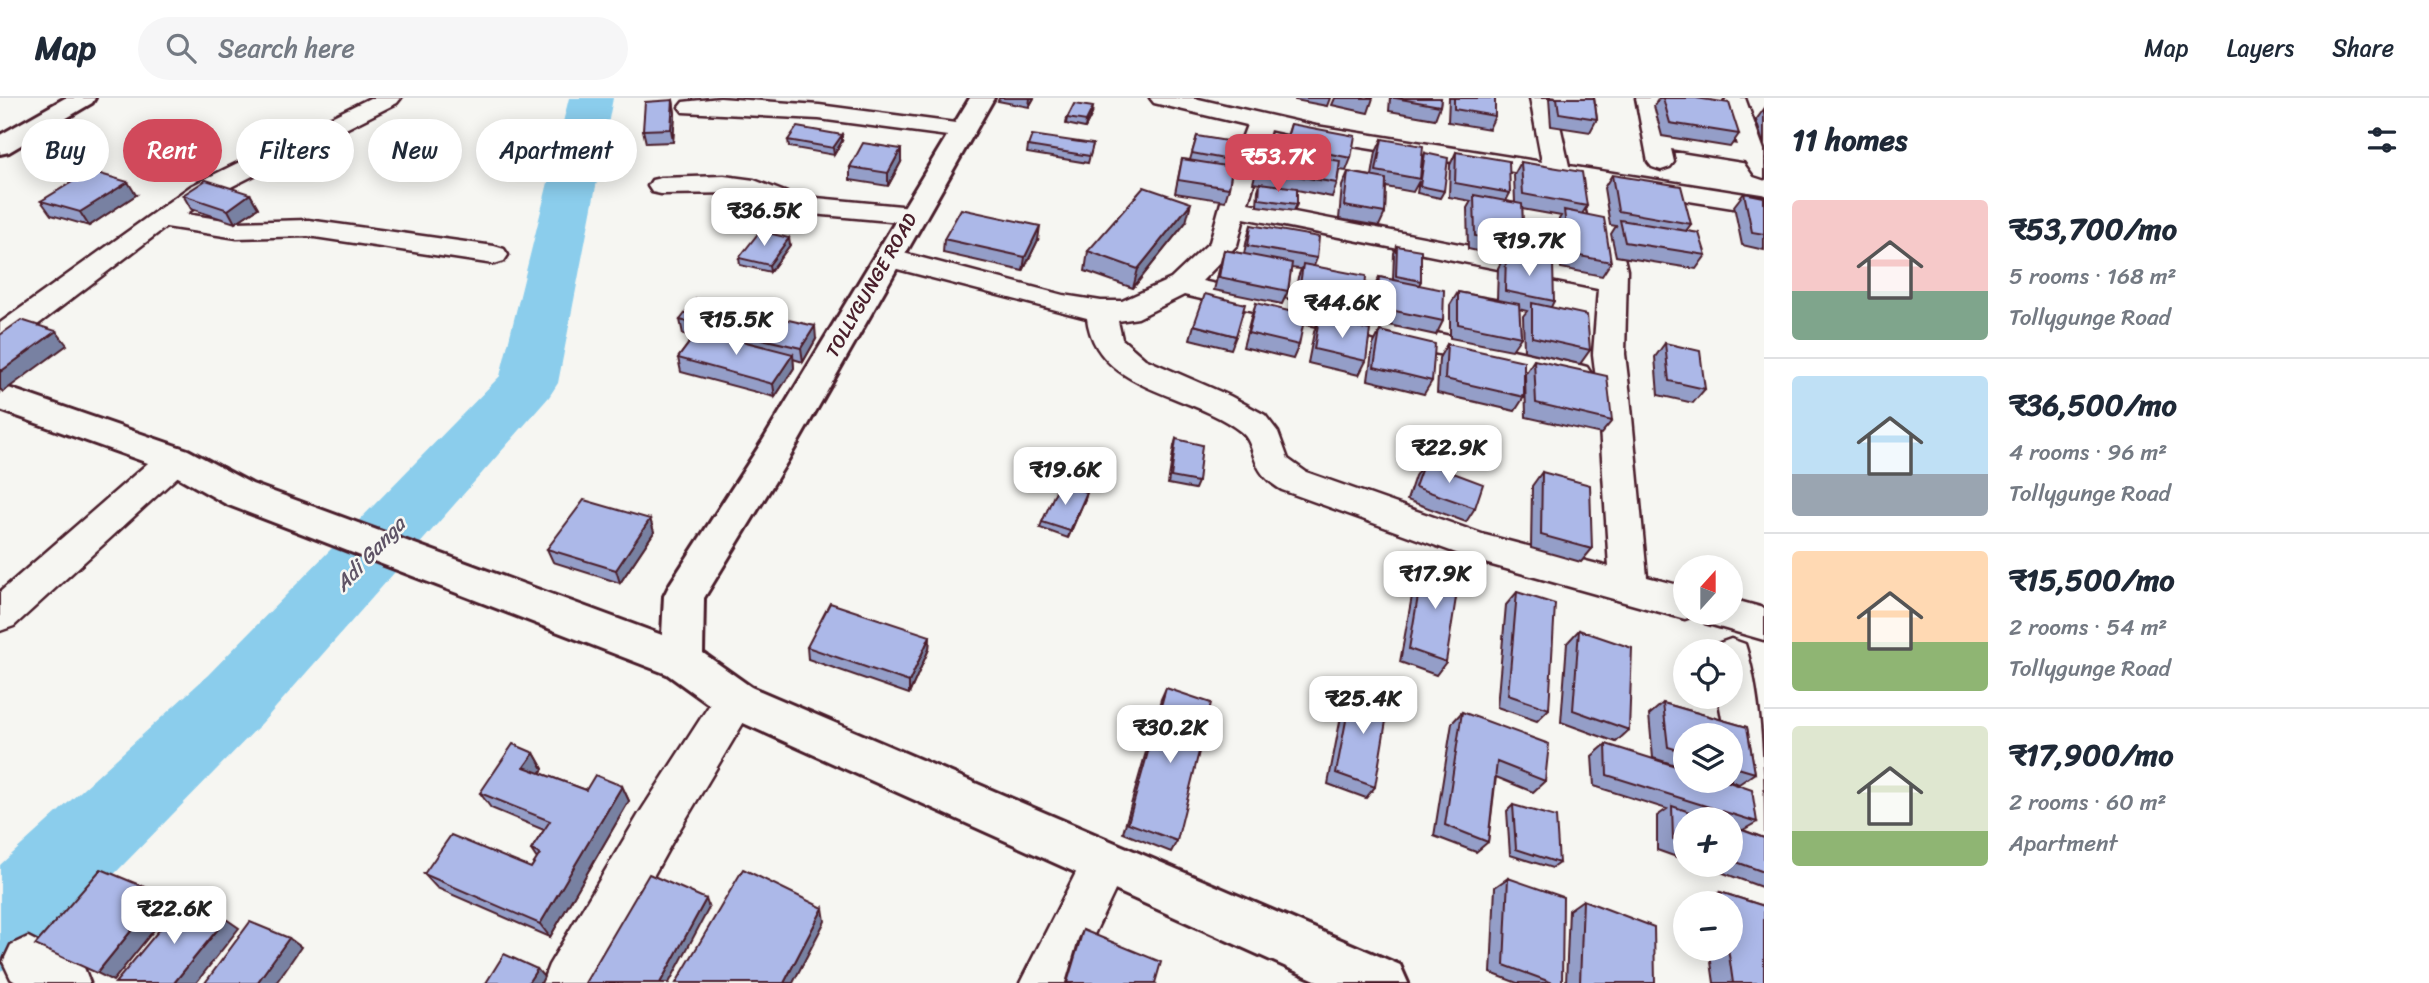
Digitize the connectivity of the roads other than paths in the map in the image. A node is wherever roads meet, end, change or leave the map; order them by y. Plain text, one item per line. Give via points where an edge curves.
1 (83, 98) edge
2 (389, 98) edge
3 (982, 98) edge
4 (1163, 98) edge
5 (1284, 98) edge
6 (1542, 98) edge
7 (1648, 98) edge
8 (1730, 100) edge
9 (691, 107) dead end
10 (1267, 122) junction
11 (963, 131) junction
12 (1656, 139) junction
13 (0, 146) edge
14 (1759, 163) edge
15 (1557, 172) junction
16 (1592, 177) junction
17 (661, 186) dead end
18 (1666, 187) junction
19 (1764, 205) edge
20 (1232, 208) junction
21 (912, 215) junction
22 (161, 218) junction
23 (494, 255) dead end
24 (888, 258) junction
25 (1613, 283) junction
26 (1181, 285) junction
27 (1101, 311) junction
28 (0, 338) edge
29 (1576, 375) edge
30 (0, 397) edge
31 (174, 459) junction
32 (1629, 587) junction
33 (1673, 600) edge
34 (0, 615) edge
35 (1764, 624) edge
36 (1726, 633) edge
37 (682, 661) junction
38 (736, 700) junction
39 (1764, 829) edge
40 (1105, 863) junction
41 (566, 983) edge
42 (1045, 983) edge
43 (1382, 983) edge

1 - 13 main road
2 - 22 street via 224,180
3 - 11 main road, TOLLYGUNGE ROAD
4 - 10 street
5 - 10 street
6 - 15 street
7 - 12 street
8 - 14 street
9 - 11 street via 819,112
10 - 15 street
10 - 20 street
11 - 21 main road, TOLLYGUNGE ROAD
12 - 14 street
12 - 18 street
15 - 16 street
16 - 18 street
16 - 25 street
17 - 21 street via 735,185 790,204
18 - 19 street
20 - 25 street
20 - 26 street via 1223,245
21 - 24 main road, TOLLYGUNGE ROAD
22 - 23 street via 237,230 308,228
22 - 28 street
24 - 27 street
24 - 37 main road, TOLLYGUNGE ROAD via 684,596
25 - 32 street via 1609,380
26 - 27 street via 1127,311
26 - 29 street
27 - 32 street via 1108,343 1119,356 1255,424 1266,436 1273,466 1294,481 1481,548
30 - 31 main road
31 - 34 street
31 - 37 main road via 239,494
32 - 33 street
35 - 36 street
36 - 39 street
37 - 38 main road
38 - 40 main road
38 - 41 street
40 - 42 street
40 - 43 main road

